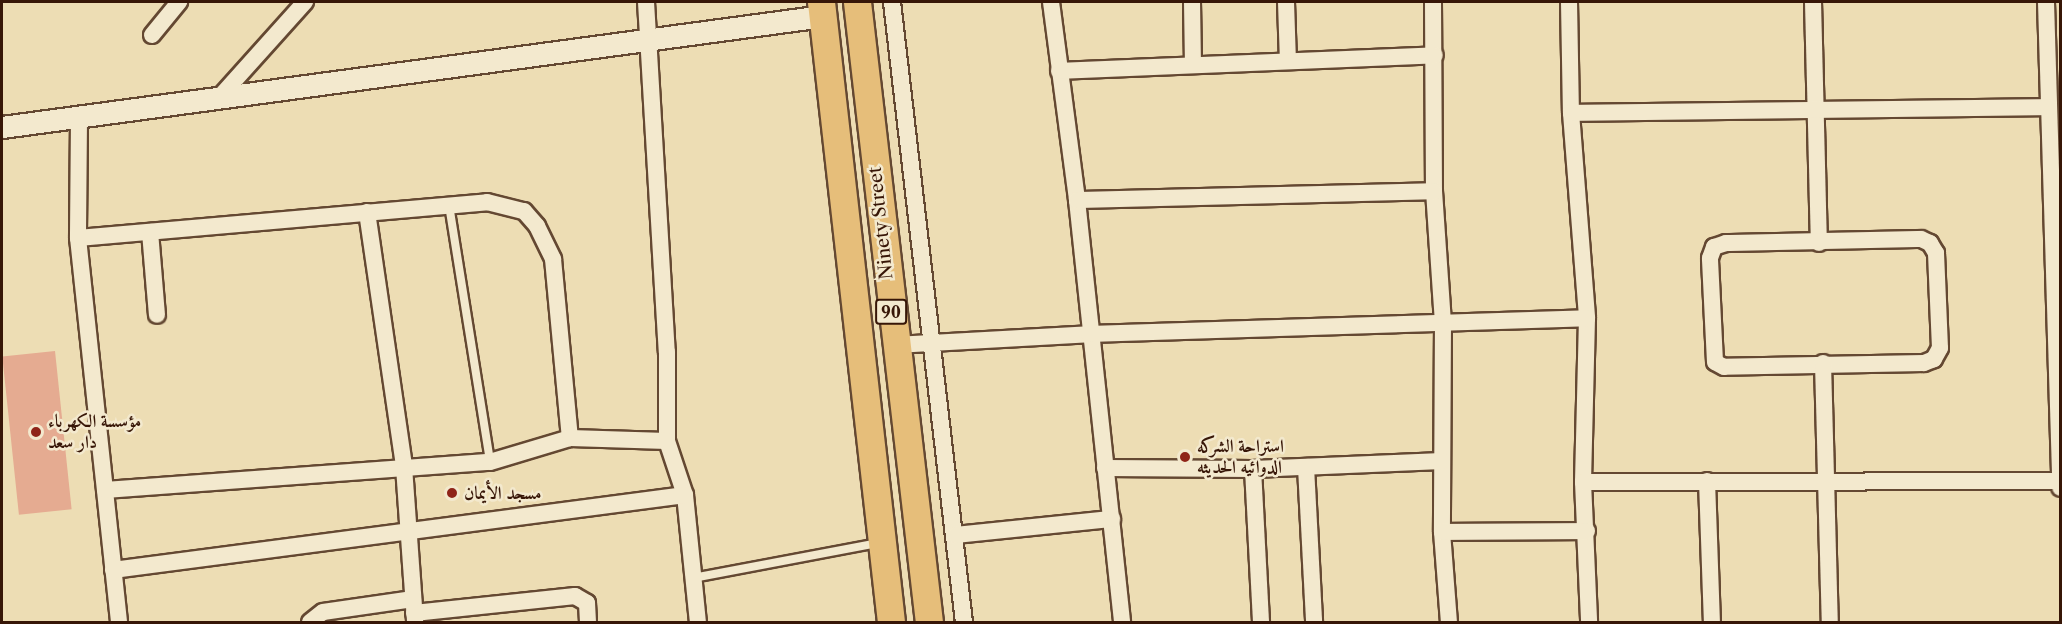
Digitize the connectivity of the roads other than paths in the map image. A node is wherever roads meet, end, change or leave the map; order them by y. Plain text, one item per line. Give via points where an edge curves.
1 (179, 2) edge
2 (306, 2) edge
3 (646, 2) edge
4 (856, 2) edge
5 (892, 2) edge
6 (1051, 2) edge
7 (1192, 2) edge
8 (1286, 2) edge
9 (1433, 2) edge
10 (1569, 2) edge
11 (1813, 2) edge
12 (2046, 2) edge
13 (822, 9) edge
14 (152, 34) dead end
15 (649, 40) junction
16 (1435, 55) junction
17 (1288, 61) junction
18 (1193, 65) junction
19 (1059, 70) junction
20 (217, 100) junction
21 (2049, 107) junction
22 (1816, 110) junction
23 (1571, 113) junction
24 (79, 119) junction
25 (2, 127) edge
26 (2055, 154) edge
27 (1434, 191) junction
28 (1077, 200) junction
29 (449, 205) junction
30 (367, 212) junction
31 (150, 232) junction
32 (78, 238) junction
33 (1819, 243) junction
34 (157, 315) dead end
35 (1587, 318) junction
36 (1443, 322) junction
37 (1089, 334) junction
38 (934, 341) junction
39 (895, 345) junction
40 (1823, 363) junction
41 (2059, 417) edge
42 (570, 438) junction
43 (667, 441) junction
44 (490, 462) junction
45 (1442, 462) junction
46 (404, 467) junction
47 (1306, 467) junction
48 (1105, 468) junction
49 (1253, 469) junction
50 (1707, 481) junction
51 (1826, 481) junction
52 (2060, 481) edge
53 (1583, 482) junction
54 (2061, 488) edge
55 (105, 490) junction
56 (685, 495) junction
57 (1112, 519) junction
58 (408, 531) junction
59 (1587, 531) junction
60 (1442, 532) junction
61 (956, 536) junction
62 (882, 542) junction
63 (114, 570) junction
64 (693, 578) junction
65 (414, 612) edge
66 (119, 622) edge
67 (310, 622) edge
68 (588, 622) edge
69 (698, 622) edge
70 (891, 622) edge
71 (929, 622) edge
72 (964, 622) edge
73 (1122, 622) edge
74 (1261, 622) edge
75 (1314, 622) edge
76 (1449, 622) edge
77 (1589, 622) edge
78 (1712, 622) edge
79 (1830, 622) edge

1 - 14 street
2 - 20 street
3 - 15 street
4 - 39 highway, Ninety Street / 90
5 - 38 street
6 - 19 street
7 - 18 street
8 - 17 street
9 - 16 street
10 - 23 street
11 - 22 street
12 - 21 street
13 - 15 street
13 - 62 highway, Ninety Street / 90
15 - 20 street
15 - 43 street via 667,352
16 - 17 street
16 - 27 street
17 - 18 street
18 - 19 street
19 - 28 street
20 - 24 street
21 - 22 street
21 - 26 street
22 - 23 street
22 - 33 street
23 - 35 street
24 - 25 street
24 - 32 street
26 - 41 street
27 - 28 street
27 - 36 street
28 - 37 street
29 - 30 street
29 - 42 street via 506,204 524,211 537,226 553,259
29 - 44 lane
30 - 31 street
30 - 46 street
31 - 32 street
31 - 34 street
32 - 55 street
33 - 40 street via 1726,243 1714,247 1710,258 1715,362 1724,367
33 - 40 street via 1921,239 1930,243 1936,253 1940,348 1934,359 1924,363
35 - 36 street
35 - 53 street
36 - 37 street
36 - 45 street
37 - 38 street
37 - 48 street
38 - 39 street
38 - 61 street
39 - 71 highway, Ninety Street / 90
40 - 51 street
41 - 52 street
42 - 43 street
42 - 44 street
43 - 56 street
44 - 46 street
45 - 47 street
45 - 60 street
46 - 55 street
46 - 58 street
47 - 49 street
47 - 75 street
48 - 49 street
48 - 57 street
49 - 74 street
50 - 51 street
50 - 53 street
50 - 78 street
51 - 52 street
51 - 79 street
52 - 54 street
53 - 59 street
55 - 63 street
56 - 58 street
56 - 64 street
57 - 61 street
57 - 73 street
58 - 63 street
58 - 65 street
59 - 60 street
59 - 77 street
60 - 76 street
61 - 72 street
62 - 64 lane
62 - 70 highway, Ninety Street / 90
63 - 66 street
64 - 69 street
65 - 67 street via 322,612
65 - 68 street via 575,596 587,603

